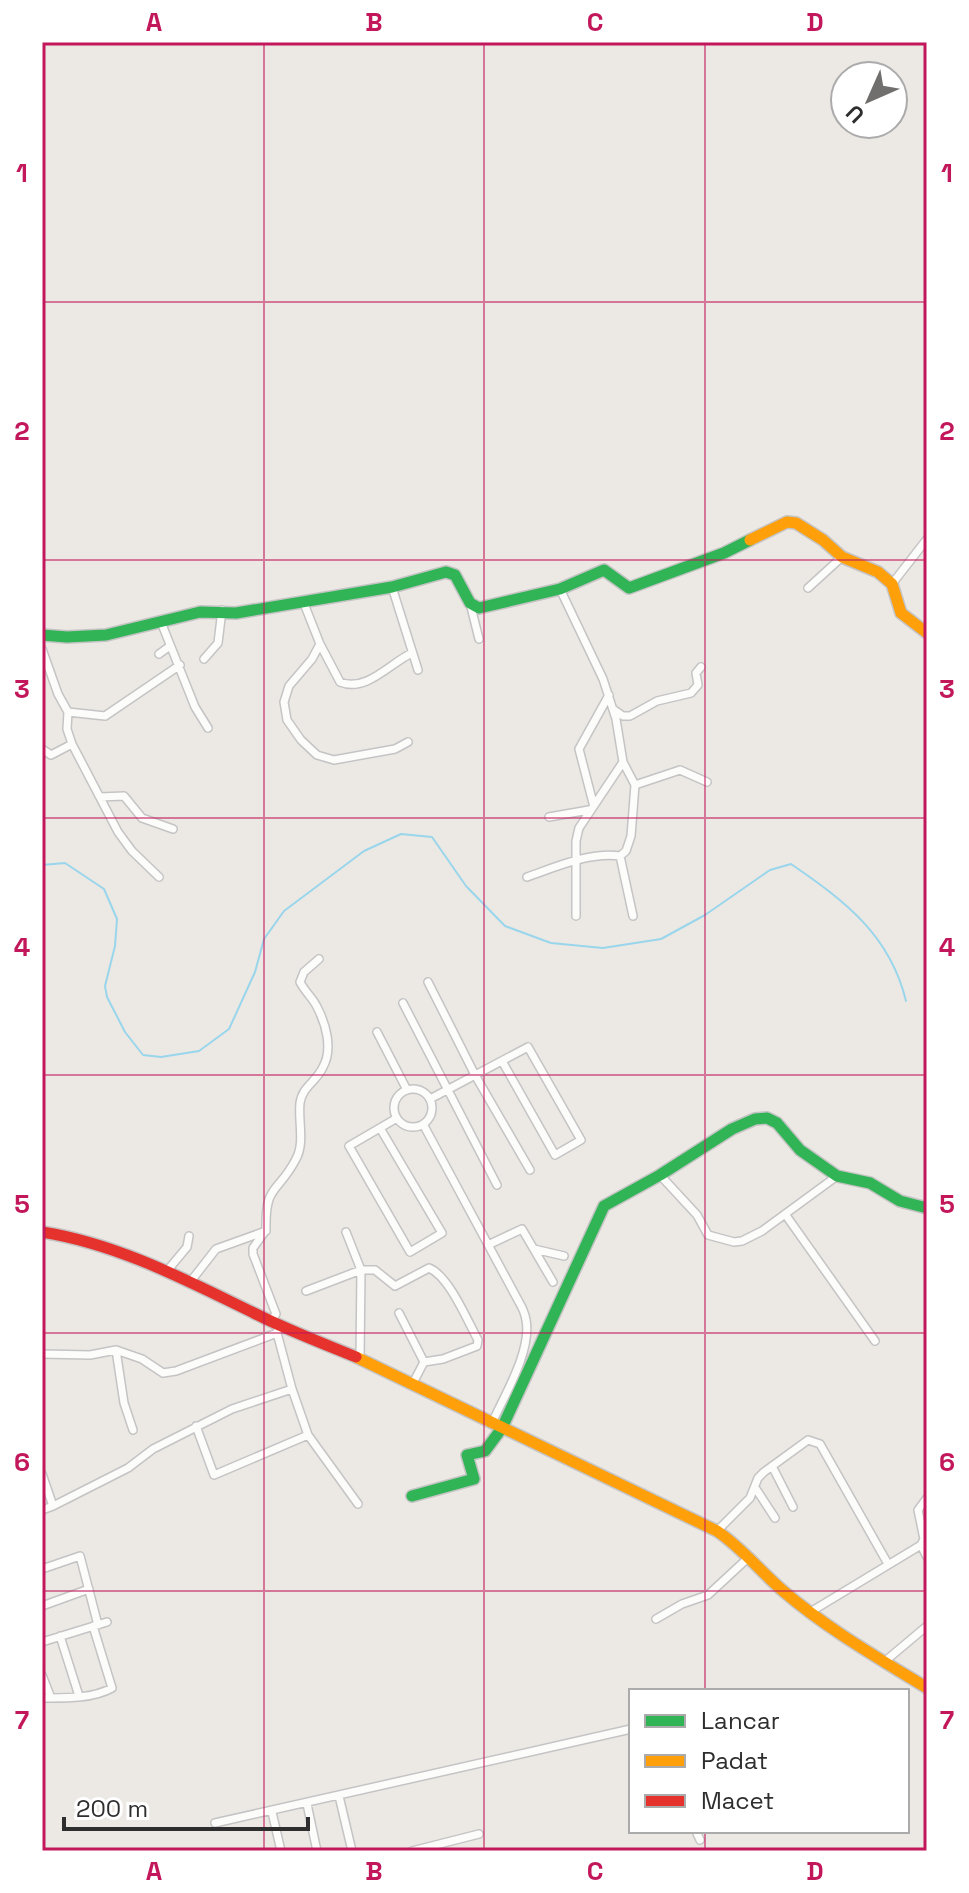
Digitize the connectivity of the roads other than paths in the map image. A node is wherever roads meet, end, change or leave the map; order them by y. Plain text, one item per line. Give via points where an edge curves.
1 (927, 539) edge
2 (842, 557) junction
3 (892, 584) junction
4 (392, 587) junction
5 (808, 588) dead end
6 (560, 589) junction
7 (303, 601) junction
8 (470, 603) junction
9 (222, 610) junction
10 (161, 622) junction
11 (927, 633) edge
12 (42, 635) edge
13 (479, 639) dead end
14 (320, 644) junction
15 (170, 646) junction
16 (42, 649) edge
17 (412, 653) junction
18 (159, 654) dead end
19 (204, 659) dead end
20 (180, 665) junction
21 (701, 667) dead end
22 (418, 670) dead end
23 (609, 695) junction
24 (613, 709) junction
25 (68, 712) junction
26 (208, 728) dead end
27 (408, 742) dead end
28 (72, 744) junction
29 (42, 749) edge
30 (623, 762) junction
31 (707, 782) dead end
32 (635, 785) junction
33 (100, 797) junction
34 (591, 807) junction
35 (549, 817) dead end
36 (173, 829) dead end
37 (620, 856) junction
38 (576, 861) junction
39 (159, 877) dead end
40 (527, 877) dead end
41 (576, 916) dead end
42 (633, 916) dead end
43 (319, 959) dead end
44 (428, 982) dead end
45 (403, 1003) dead end
46 (377, 1032) dead end
47 (502, 1061) junction
48 (475, 1075) junction
49 (407, 1090) junction
50 (447, 1090) junction
51 (430, 1099) junction
52 (397, 1118) junction
53 (423, 1124) junction
54 (380, 1128) junction
55 (530, 1170) dead end
56 (660, 1175) junction
57 (837, 1176) junction
58 (497, 1185) dead end
59 (927, 1208) edge
60 (785, 1214) junction
61 (266, 1230) junction
62 (42, 1232) edge
63 (346, 1232) dead end
64 (189, 1236) dead end
65 (488, 1245) junction
66 (534, 1249) junction
67 (564, 1256) dead end
68 (361, 1270) junction
69 (167, 1271) junction
70 (191, 1281) junction
71 (553, 1282) dead end
72 (306, 1291) dead end
73 (399, 1313) dead end
74 (276, 1326) junction
75 (875, 1341) dead end
76 (116, 1350) junction
77 (42, 1354) edge
78 (360, 1359) junction
79 (424, 1362) junction
80 (412, 1385) junction
81 (292, 1389) junction
82 (196, 1426) junction
83 (497, 1426) junction
84 (133, 1430) dead end
85 (308, 1435) junction
86 (772, 1466) junction
87 (42, 1474) edge
88 (756, 1489) junction
89 (412, 1496) dead end
90 (927, 1498) edge
91 (358, 1504) dead end
92 (53, 1506) junction
93 (793, 1507) dead end
94 (42, 1510) edge
95 (775, 1518) dead end
96 (717, 1531) junction
97 (921, 1545) junction
98 (749, 1557) junction
99 (927, 1557) edge
100 (888, 1564) junction
101 (42, 1569) edge
102 (89, 1589) junction
103 (42, 1606) edge
104 (812, 1611) junction
105 (656, 1619) dead end
106 (99, 1625) junction
107 (927, 1626) edge
108 (60, 1636) junction
109 (42, 1642) edge
110 (884, 1662) junction
111 (42, 1675) edge
112 (927, 1688) edge
113 (79, 1696) junction
114 (46, 1698) edge
115 (629, 1729) edge
116 (339, 1796) junction
117 (307, 1804) junction
118 (272, 1812) junction
119 (215, 1823) dead end
120 (697, 1833) edge
121 (479, 1834) dead end
122 (700, 1840) dead end
123 (281, 1851) edge
124 (317, 1851) edge
125 (352, 1851) edge
126 (412, 1851) edge

1 - 3 street
2 - 3 street via 872,567
2 - 5 street
2 - 6 street via 823,540 787,522 724,553 629,588 604,570
3 - 11 street via 901,613
4 - 7 street
4 - 8 street via 451,572
4 - 17 street
6 - 8 street via 479,608
6 - 23 street
7 - 9 street via 236,613
7 - 14 street
8 - 13 street
9 - 10 street
9 - 19 street via 218,643
10 - 12 street via 88,636
10 - 15 street
14 - 17 street via 340,682 350,686
14 - 27 street via 289,686 284,702 287,720 301,740 317,755 334,760
15 - 18 street
15 - 20 street
16 - 25 street
17 - 22 street
20 - 25 street via 105,716
20 - 26 street
21 - 24 street via 691,693 657,701 630,716
23 - 24 street
23 - 34 street via 579,749
24 - 30 street
25 - 28 street
28 - 29 street via 51,755
28 - 33 street
30 - 32 street
30 - 34 street
31 - 32 street via 680,770
32 - 37 street via 631,836
33 - 36 street via 124,796 142,818
33 - 39 street via 132,851
34 - 35 street
34 - 38 street via 579,828
37 - 38 street
37 - 42 street
38 - 40 street
38 - 41 street
43 - 61 street via 300,982 327,1029 324,1067 302,1094 300,1150 271,1192
44 - 48 street
45 - 50 street
46 - 49 street
47 - 47 street via 528,1047 581,1140 555,1155
47 - 48 street
48 - 50 street
48 - 55 street
49 - 51 street via 419,1090
49 - 52 street via 395,1102
50 - 51 street
50 - 58 street
51 - 53 street via 431,1114
52 - 53 street via 407,1126
52 - 54 street
53 - 65 street
54 - 54 street via 349,1146 410,1252 442,1233
56 - 57 street via 732,1129 767,1118
56 - 60 street via 708,1235 718,1239 742,1241
56 - 83 street via 604,1206
57 - 59 street via 870,1183 900,1201
57 - 60 street
60 - 75 street
61 - 70 street via 216,1249
61 - 74 street via 253,1254
62 - 69 street via 110,1248
63 - 68 street
64 - 69 street via 187,1247
65 - 66 street via 522,1229
65 - 83 street via 519,1302 527,1329
66 - 67 street
66 - 71 street
68 - 72 street
68 - 78 street
68 - 79 street via 375,1270 395,1286 429,1268 445,1281 477,1346
69 - 70 street
70 - 74 street
73 - 79 street
74 - 76 street via 163,1373
74 - 78 street
74 - 81 street
76 - 77 street
76 - 84 street
78 - 80 street
79 - 80 street
80 - 83 street
81 - 82 street
81 - 85 street
82 - 85 street via 214,1475
82 - 92 street
83 - 89 street via 485,1451 467,1455 474,1475 470,1482
83 - 96 street
85 - 91 street
86 - 88 street via 758,1478
86 - 93 street
86 - 100 street via 808,1440 820,1444
87 - 92 street
88 - 95 street
88 - 96 street
90 - 97 street via 918,1510
92 - 94 street
96 - 98 street
97 - 99 street
97 - 100 street
98 - 104 street
98 - 105 street via 708,1595
100 - 104 street
101 - 102 street via 80,1556
102 - 103 street
102 - 106 street
104 - 110 street
106 - 108 street
106 - 113 street via 112,1688
107 - 110 street
108 - 109 street
108 - 113 street
110 - 112 street
111 - 114 street
113 - 114 street
115 - 116 street
116 - 117 street
116 - 125 street
117 - 118 street
117 - 124 street
118 - 119 street
118 - 123 street
120 - 122 street
121 - 126 street

